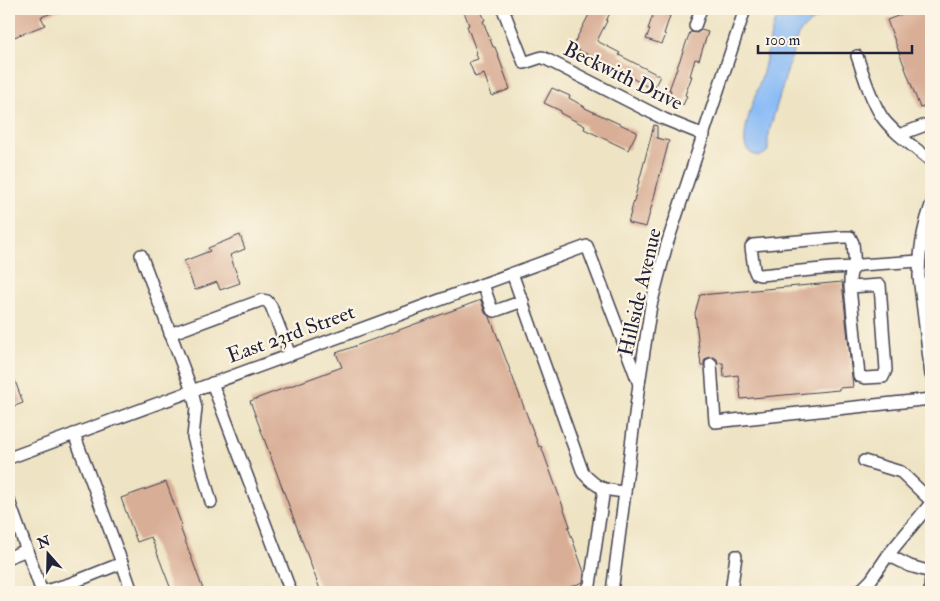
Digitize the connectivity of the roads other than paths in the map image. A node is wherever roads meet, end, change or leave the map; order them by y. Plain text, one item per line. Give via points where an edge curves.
1 (503, 9) edge
2 (701, 9) edge
3 (745, 9) edge
4 (695, 26) dead end
5 (857, 56) dead end
6 (931, 123) edge
7 (704, 135) junction
8 (899, 135) junction
9 (931, 161) edge
10 (931, 205) edge
11 (141, 255) dead end
12 (919, 261) junction
13 (855, 268) junction
14 (512, 273) junction
15 (483, 284) junction
16 (850, 287) junction
17 (523, 301) junction
18 (170, 334) junction
19 (929, 344) edge
20 (290, 355) junction
21 (711, 364) dead end
22 (931, 375) edge
23 (212, 383) junction
24 (639, 384) junction
25 (192, 391) junction
26 (931, 399) edge
27 (74, 434) junction
28 (9, 458) edge
29 (864, 461) dead end
30 (604, 489) junction
31 (625, 492) junction
32 (9, 501) edge
33 (211, 502) dead end
34 (931, 502) edge
35 (27, 550) junction
36 (888, 555) junction
37 (736, 556) dead end
38 (9, 557) edge
39 (122, 564) junction
40 (931, 574) edge
41 (70, 588) edge
42 (734, 591) edge
43 (42, 592) edge
44 (132, 592) edge
45 (291, 592) edge
46 (586, 592) edge
47 (612, 592) edge
48 (859, 592) edge
49 (930, 592) edge

1 - 7 street, Beckwith Drive via 524,63 542,58 664,119
2 - 4 street
3 - 7 street, Hillside Avenue
5 - 8 street via 882,118
6 - 8 street
7 - 24 street, Hillside Avenue via 654,292
8 - 9 street
10 - 12 street
11 - 18 street
12 - 13 street
12 - 19 street
13 - 13 street via 756,274 751,247 850,237
13 - 16 street via 850,276
14 - 15 street, East 23rd Street
14 - 17 street
14 - 24 street, East 23rd Street via 587,246
15 - 17 street via 492,310
15 - 20 street, East 23rd Street
16 - 16 street via 859,376 883,376 886,370 880,285
17 - 30 street via 583,473
18 - 20 street via 262,300 271,306
18 - 25 street
19 - 22 street
20 - 23 street, East 23rd Street
21 - 26 street via 715,422
23 - 25 street, East 23rd Street
23 - 45 street
24 - 31 street, Hillside Avenue
25 - 27 street, East 23rd Street
25 - 33 street via 196,408 193,437
27 - 28 street, East 23rd Street
27 - 39 street
29 - 34 street via 900,472
30 - 31 street
30 - 46 street via 590,585
31 - 47 street, Hillside Avenue
32 - 35 street
34 - 36 street
35 - 38 street
35 - 43 street
36 - 40 street
36 - 48 street
37 - 42 street
39 - 41 street
39 - 44 street
40 - 49 street
41 - 43 street

